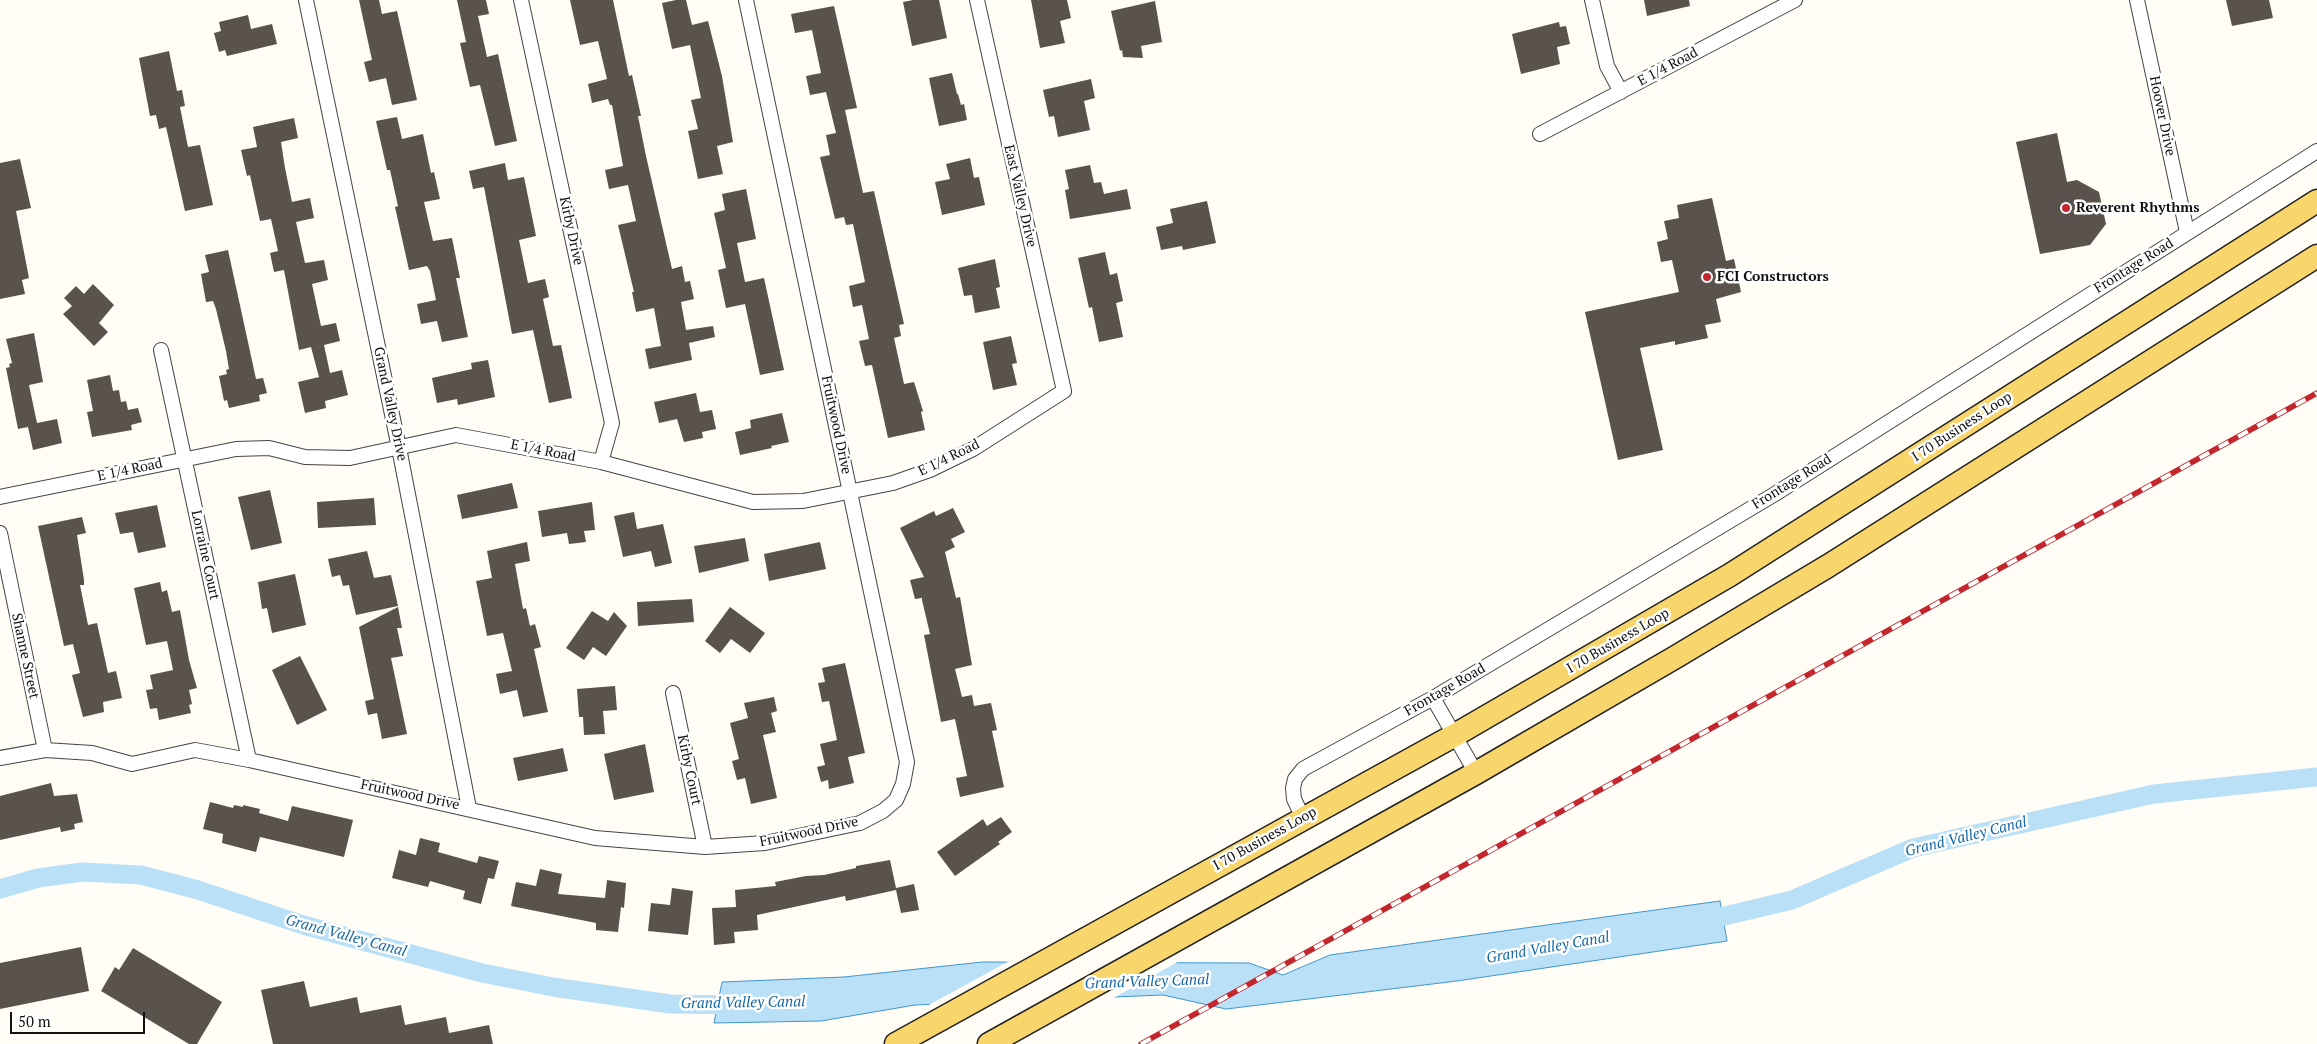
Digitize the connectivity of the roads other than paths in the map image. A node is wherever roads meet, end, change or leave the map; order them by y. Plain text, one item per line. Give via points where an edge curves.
1 (306, 0) edge
2 (521, 0) edge
3 (746, 0) edge
4 (977, 0) edge
5 (1592, 0) edge
6 (1795, 0) edge
7 (2137, 0) edge
8 (1621, 92) junction
9 (1540, 134) dead end
10 (2317, 151) edge
11 (2317, 201) edge
12 (2187, 232) junction
13 (2317, 256) edge
14 (161, 350) dead end
15 (1064, 391) joint
16 (399, 448) junction
17 (184, 458) junction
18 (601, 462) junction
19 (850, 492) junction
20 (0, 497) edge
21 (0, 533) edge
22 (673, 693) dead end
23 (1433, 698) junction
24 (1455, 735) junction
25 (45, 750) junction
26 (0, 758) edge
27 (249, 760) junction
28 (1476, 772) junction
29 (469, 808) junction
30 (1303, 818) junction
31 (705, 847) junction
32 (896, 1044) edge
33 (989, 1044) edge

1 - 16 street, Grand Valley Drive
2 - 18 street, Kirby Drive via 612,422
3 - 19 street, Fruitwood Drive
4 - 15 street, East Valley Drive
5 - 8 street via 1607,66
6 - 8 street, E 1/4 Road
7 - 12 street, Hoover Drive
8 - 9 street, E 1/4 Road
10 - 12 street, Frontage Road
11 - 24 main road, I 70 Business Loop via 1730,575
12 - 23 street, Frontage Road via 1766,499
13 - 28 main road via 1828,566
14 - 17 street, Lorraine Court
15 - 19 street, E 1/4 Road via 973,449 930,470 893,483
16 - 17 street, E 1/4 Road via 350,458 305,457 268,448 236,448
16 - 18 street, E 1/4 Road via 456,434
16 - 29 street, Grand Valley Drive
17 - 20 street, E 1/4 Road
17 - 27 street, Lorraine Court
18 - 19 street, E 1/4 Road via 753,502 803,501
19 - 31 street, Fruitwood Drive via 907,762 904,784 896,800 860,823 765,843
21 - 25 street, Shanne Street
22 - 31 street, Kirby Court
23 - 24 street
23 - 30 street, Frontage Road via 1303,769 1293,788 1294,799
24 - 28 street
24 - 30 main road, I 70 Business Loop
25 - 26 street, Fruitwood Drive
25 - 27 street, Fruitwood Drive via 92,753 132,764 195,750
27 - 29 street, Fruitwood Drive
28 - 33 main road
29 - 31 street, Fruitwood Drive via 595,838
30 - 32 main road, I 70 Business Loop

